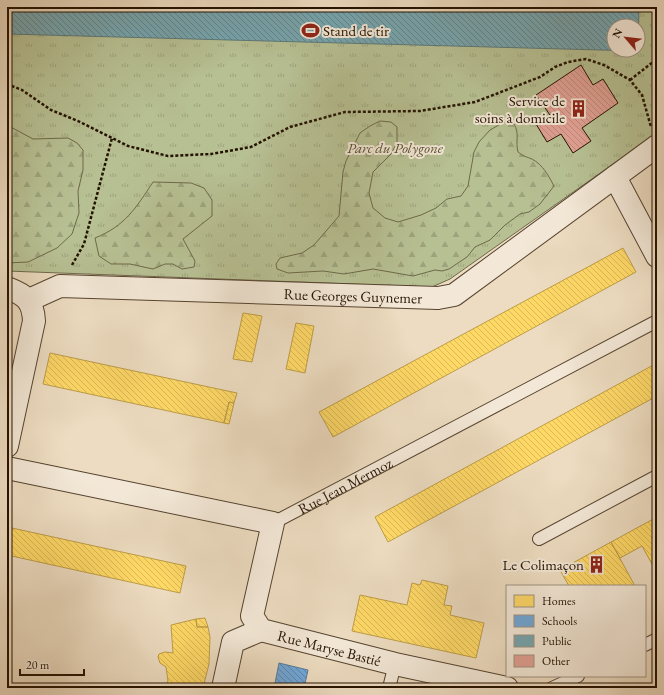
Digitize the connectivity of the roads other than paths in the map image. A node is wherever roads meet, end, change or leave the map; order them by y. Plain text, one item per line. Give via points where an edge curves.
1 (657, 146) edge
2 (615, 177) junction
3 (657, 256) edge
4 (7, 288) edge
5 (28, 300) junction
6 (657, 321) edge
7 (7, 446) edge
8 (7, 468) edge
9 (657, 476) edge
10 (273, 523) junction
11 (539, 539) dead end
12 (261, 630) junction
13 (657, 639) edge
14 (646, 644) edge
15 (395, 664) junction
16 (576, 677) edge
17 (224, 688) edge
18 (389, 688) edge
19 (507, 688) edge
20 (552, 688) edge

1 - 2 street, Rue Georges Guynemer
2 - 3 street
2 - 5 street, Rue Georges Guynemer via 454,295 438,298 60,286
4 - 5 street via 19,292
5 - 7 street via 34,309 34,321
6 - 10 lane, Rue Jean Mermoz
8 - 10 street
9 - 11 lane
10 - 12 street, Rue Maryse Bastié via 252,616
12 - 15 street, Rue Maryse Bastié
12 - 17 street via 233,642
13 - 14 lane
15 - 18 lane
15 - 19 street, Rue Maryse Bastié
16 - 20 lane

